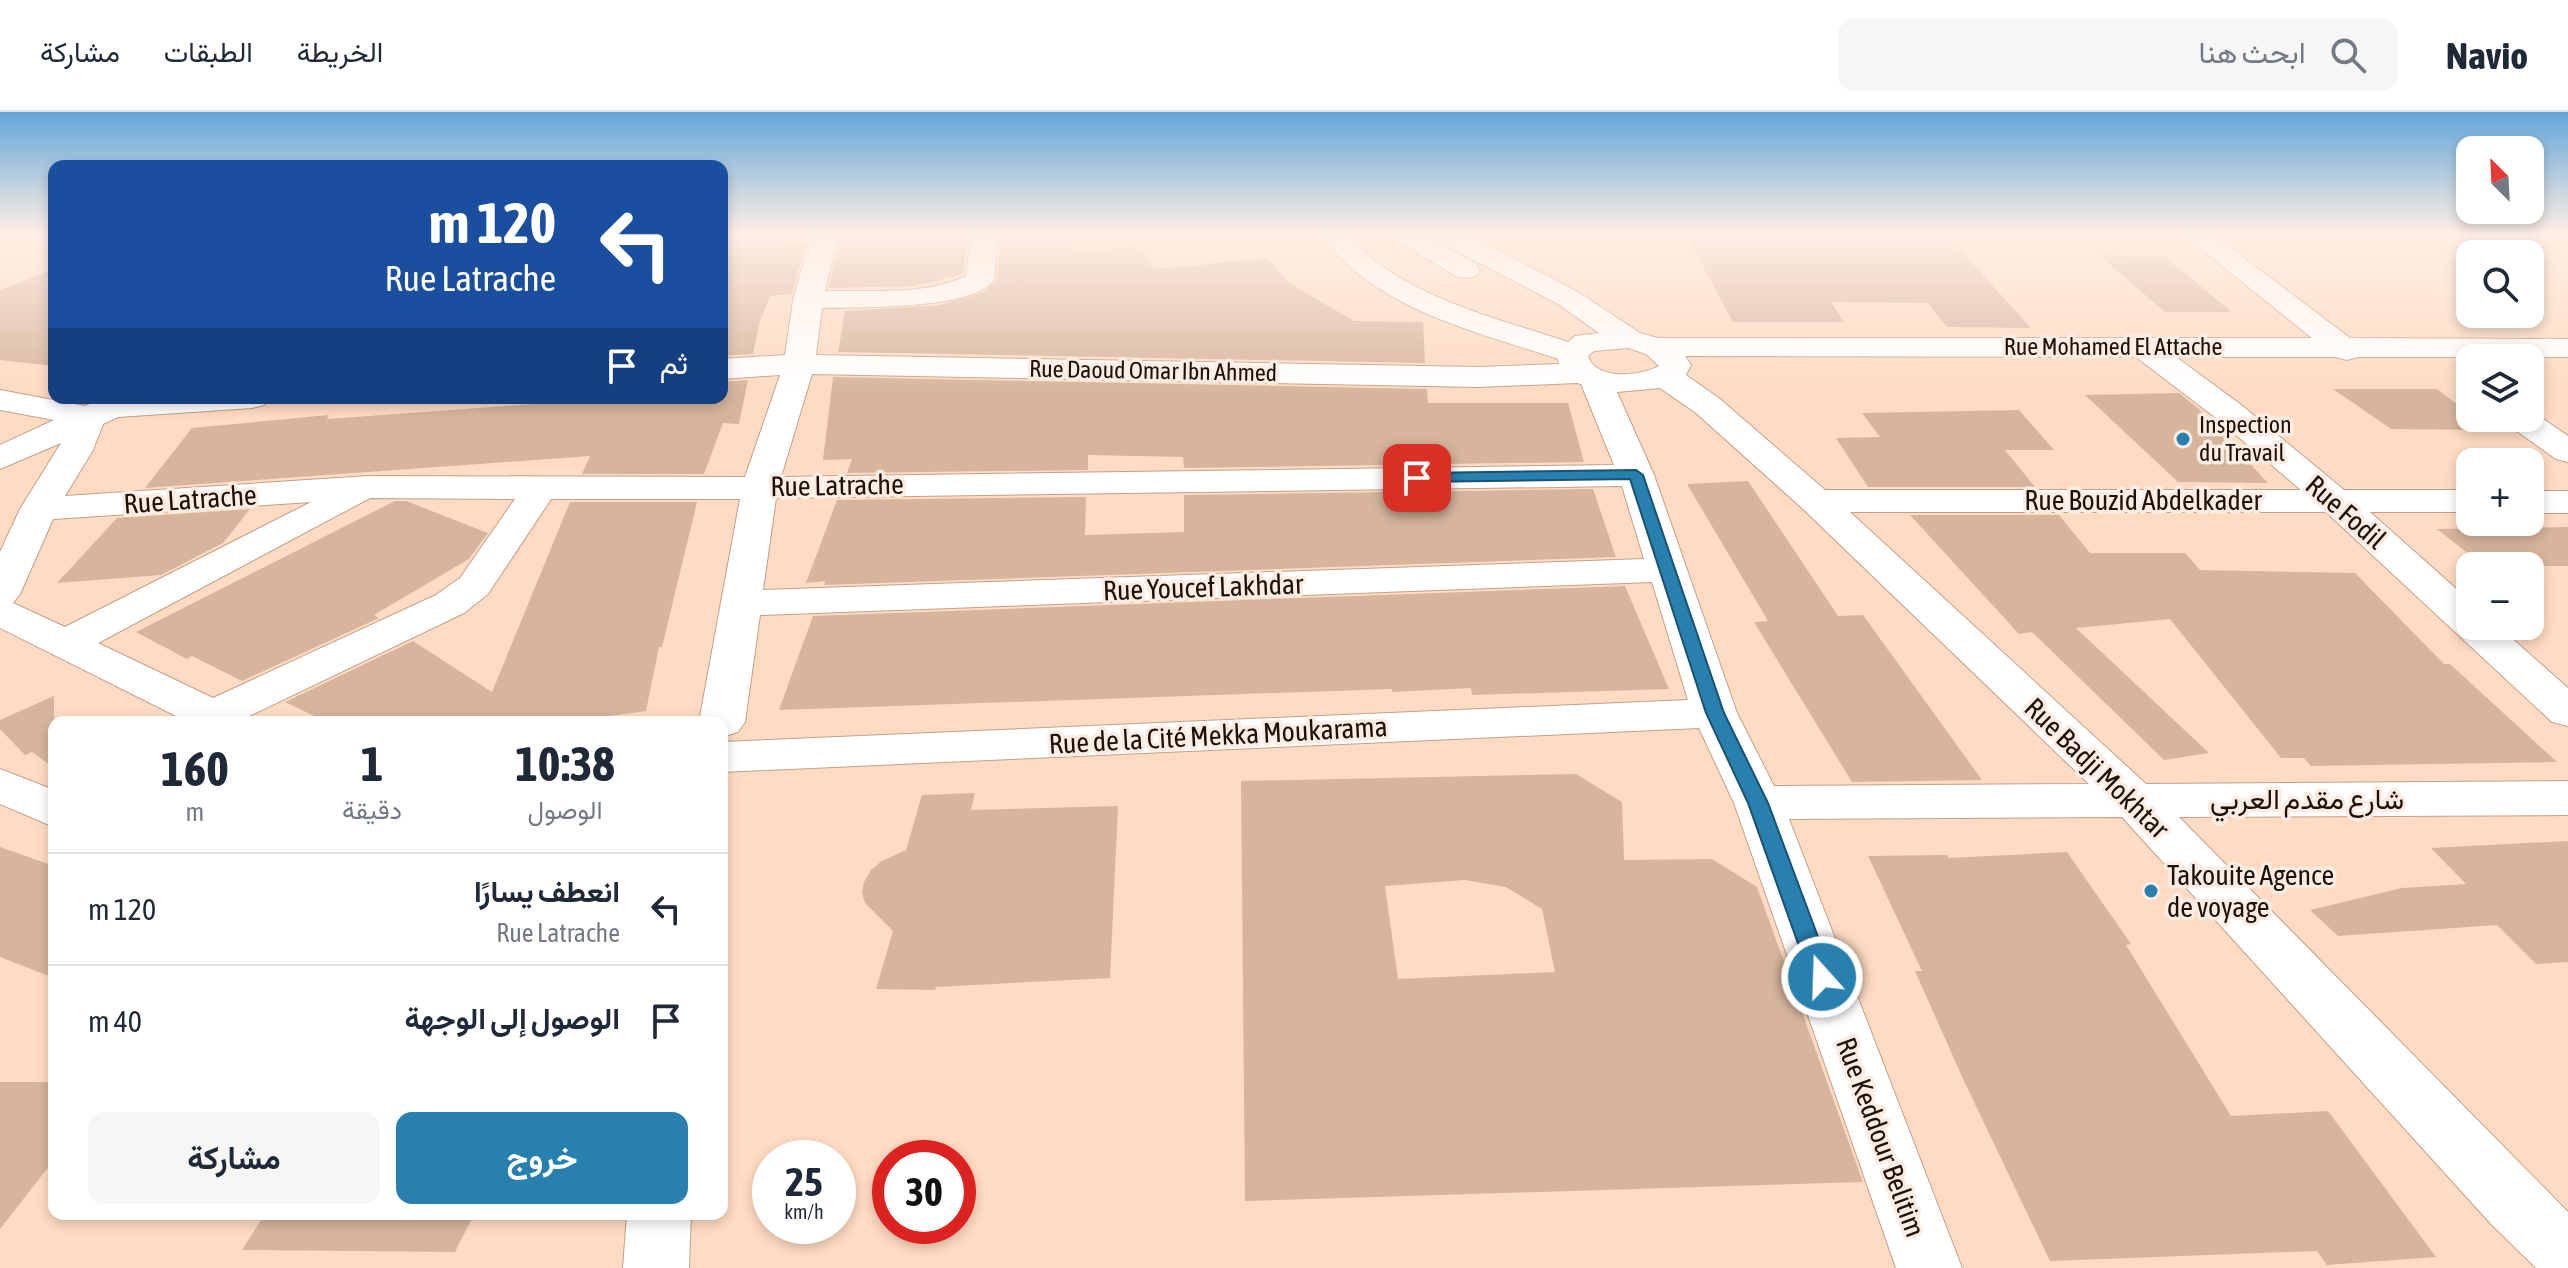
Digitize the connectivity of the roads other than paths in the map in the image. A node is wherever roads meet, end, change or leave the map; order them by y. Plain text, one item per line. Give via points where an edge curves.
1 (811, 287) edge
2 (970, 287) edge
3 (1398, 287) edge
4 (1491, 287) edge
5 (1556, 287) edge
6 (2264, 287) edge
7 (808, 300) junction
8 (2341, 346) junction
9 (2142, 347) junction
10 (2568, 348) edge
11 (1657, 359) junction
12 (1581, 363) junction
13 (799, 364) junction
14 (728, 369) edge
15 (2175, 370) junction
16 (2371, 370) junction
17 (2544, 371) edge
18 (2568, 371) edge
19 (2456, 372) edge
20 (0, 400) edge
21 (48, 403) edge
22 (63, 404) edge
23 (157, 404) edge
24 (110, 407) edge
25 (2540, 432) edge
26 (2568, 452) edge
27 (0, 458) edge
28 (1636, 475) junction
29 (760, 486) junction
30 (368, 487) junction
31 (541, 487) junction
32 (2334, 499) junction
33 (1816, 501) junction
34 (2456, 501) edge
35 (2544, 502) edge
36 (2568, 502) edge
37 (39, 509) junction
38 (1665, 570) junction
39 (0, 594) edge
40 (741, 603) junction
41 (2456, 610) edge
42 (0, 612) edge
43 (2489, 640) edge
44 (65, 644) junction
45 (2568, 712) edge
46 (1715, 713) junction
47 (213, 716) edge
48 (225, 716) edge
49 (723, 716) edge
50 (728, 757) edge
51 (0, 785) edge
52 (2568, 798) edge
53 (2134, 800) junction
54 (1758, 803) junction
55 (48, 807) edge
56 (659, 1220) edge
57 (2568, 1255) edge
58 (656, 1268) edge
59 (1929, 1268) edge

1 - 7 street
2 - 7 street via 924,295
3 - 12 street
4 - 12 street via 1531,311
5 - 11 street, Rue Badji Mokhtar
6 - 8 street
7 - 13 street
8 - 9 street, Rue Mohamed El Attache
8 - 10 street, Rue Mohamed El Attache
8 - 16 street
9 - 11 street, Rue Mohamed El Attache
9 - 15 street, Rue Fodil
11 - 12 street via 1599,340
11 - 12 street via 1656,382 1625,384
11 - 15 street, Rue Mohamed El Attache
11 - 33 street, Rue Badji Mokhtar
12 - 13 street, Rue Daoud Omar Ibn Ahmed via 1478,377
12 - 28 street, Rue Keddour Belitim
13 - 14 street, Rue Daoud Omar Ibn Ahmed
13 - 29 street
15 - 16 street, Rue Mohamed El Attache
15 - 32 street, Rue Fodil
16 - 19 street, Rue Mohamed El Attache
17 - 18 street
20 - 21 street
22 - 24 street
23 - 24 street
24 - 27 street
24 - 37 street
25 - 26 street
28 - 29 street, Rue Latrache
28 - 38 street, Rue Keddour Belitim
29 - 31 street, Rue Latrache
29 - 40 street
30 - 31 street, Rue Latrache
30 - 37 street, Rue Latrache
30 - 44 street
31 - 48 street via 474,586 450,604
32 - 33 street, Rue Bouzid Abdelkader
32 - 34 street, Rue Bouzid Abdelkader
32 - 41 street, Rue Fodil
33 - 53 street, Rue Badji Mokhtar
35 - 36 street
37 - 39 street
38 - 40 street, Rue Youcef Lakhdar
38 - 46 street, Rue Keddour Belitim
40 - 49 street
42 - 44 street
43 - 45 street, Rue Fodil
44 - 47 street
46 - 50 street, Rue de la Cité Mekka Moukarama
46 - 54 street, Rue Keddour Belitim
51 - 55 street
52 - 53 street, شارع مقدم العربي
53 - 54 street, شارع مقدم العربي
53 - 57 street, Rue Badji Mokhtar
54 - 59 street, Rue Keddour Belitim
56 - 58 street

